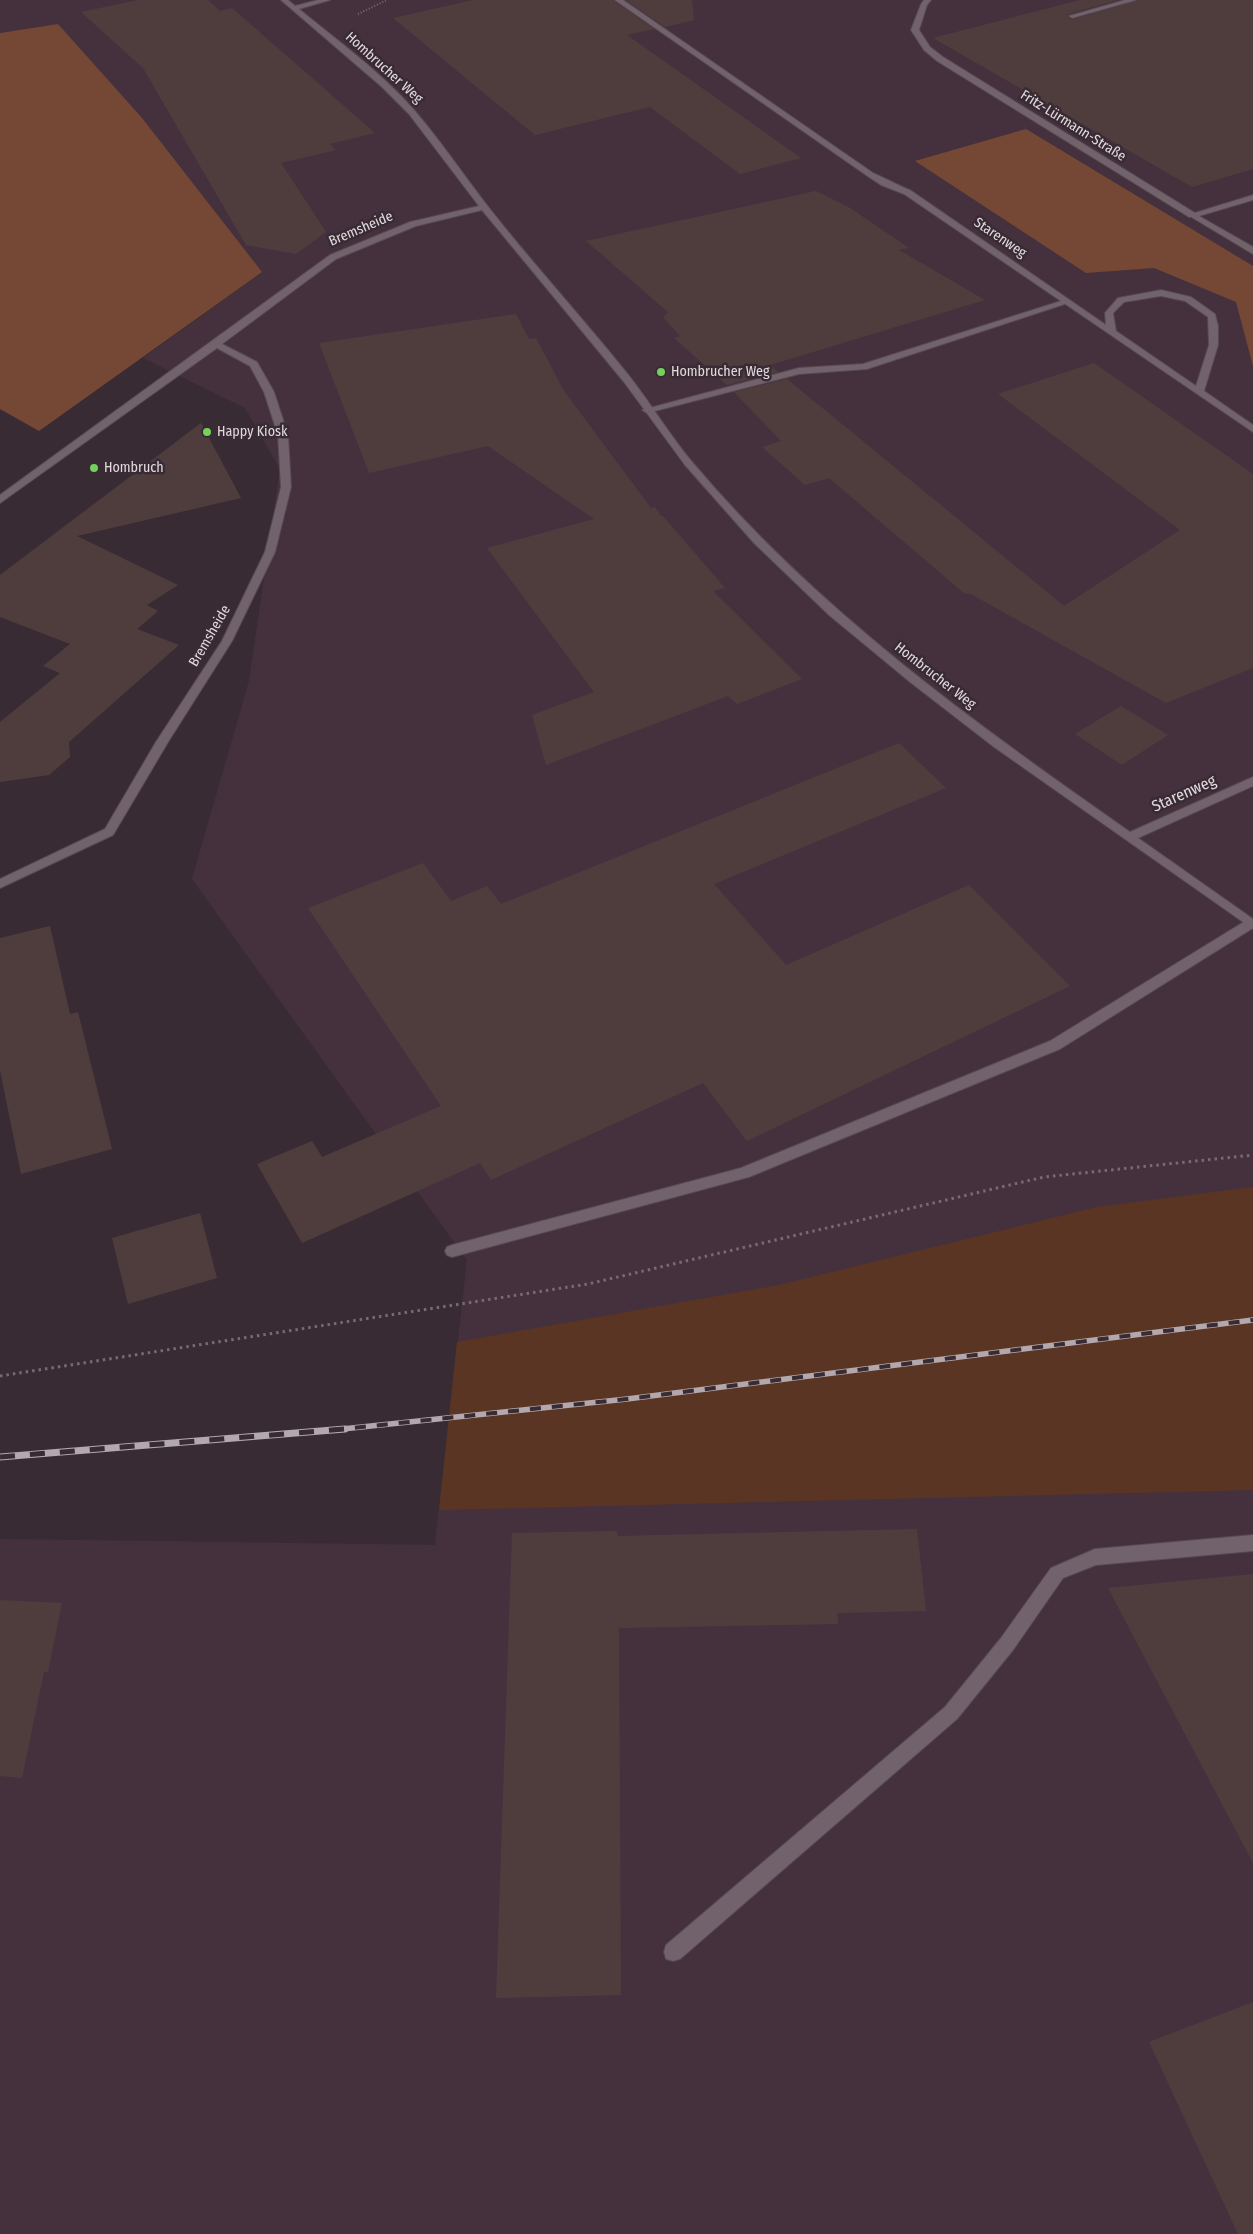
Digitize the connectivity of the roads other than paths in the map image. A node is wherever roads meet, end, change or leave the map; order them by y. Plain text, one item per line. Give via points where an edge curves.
1 (284, 0) edge
2 (327, 0) edge
3 (618, 0) edge
4 (928, 0) edge
5 (1133, 0) edge
6 (294, 8) junction
7 (1072, 16) dead end
8 (1253, 197) edge
9 (484, 207) junction
10 (1192, 215) junction
11 (1253, 251) edge
12 (1067, 302) junction
13 (1112, 331) junction
14 (216, 344) junction
15 (1199, 390) junction
16 (647, 410) junction
17 (1253, 429) edge
18 (0, 500) edge
19 (1253, 781) edge
20 (1128, 837) junction
21 (0, 884) edge
22 (1252, 924) edge
23 (452, 1251) dead end
24 (1253, 1543) edge
25 (673, 1952) dead end

1 - 6 street, Hombrucher Weg
2 - 6 street
3 - 12 street, Starenweg via 869,174 906,192
4 - 10 street, Fritz-Lürmann-Straße via 915,30 927,48 940,59
5 - 7 street
6 - 9 street, Hombrucher Weg via 412,112
8 - 10 street
9 - 14 street, Bremsheide via 413,224 333,257
9 - 16 street, Hombrucher Weg via 627,380
10 - 11 street, Fritz-Lürmann-Straße
12 - 13 street, Starenweg
12 - 16 street via 864,367 799,370
13 - 15 street, Starenweg
13 - 15 street via 1109,313 1121,300 1161,294 1188,299 1212,316 1215,329 1213,348
14 - 18 street, Bremsheide
14 - 21 street, Bremsheide via 254,364 269,392 283,435 286,487 270,552 227,641 109,832
15 - 17 street, Starenweg
16 - 20 street, Hombrucher Weg via 722,502 841,621 926,690
19 - 20 street, Starenweg
20 - 22 street, Hombrucher Weg
22 - 23 street via 1055,1045 744,1173
24 - 25 street via 1095,1556 1057,1573 1007,1644 951,1713

